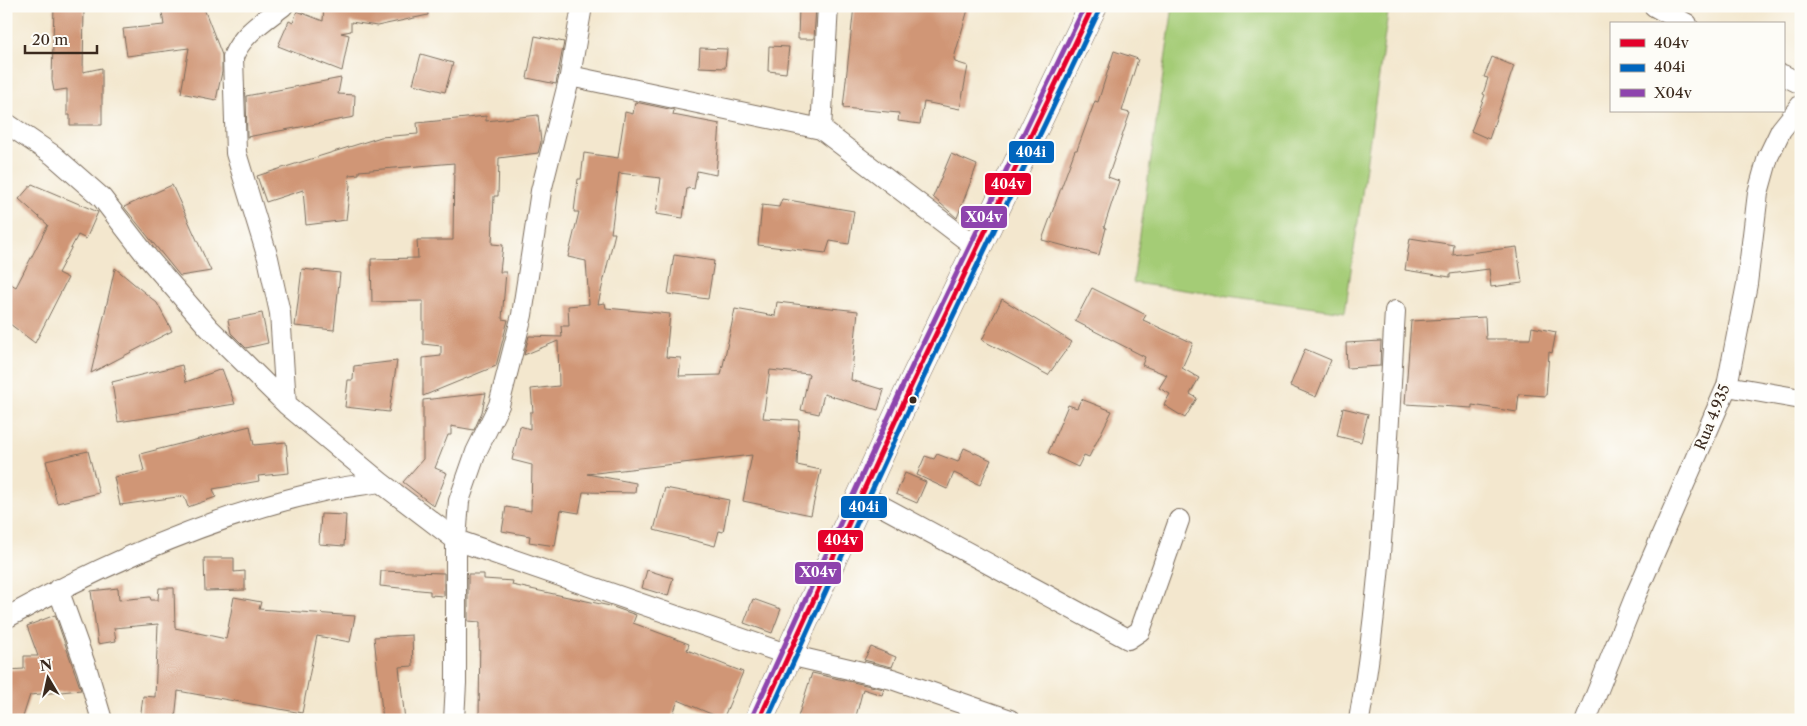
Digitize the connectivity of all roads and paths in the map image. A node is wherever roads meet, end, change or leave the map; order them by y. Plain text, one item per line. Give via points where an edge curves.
1 (282, 6) edge
2 (582, 6) edge
3 (828, 6) edge
4 (1093, 6) edge
5 (1654, 6) edge
6 (1683, 22) edge
7 (1784, 75) edge
8 (570, 76) junction
9 (1801, 84) edge
10 (1801, 105) edge
11 (6, 123) edge
12 (821, 129) junction
13 (976, 248) junction
14 (1395, 311) dead end
15 (1727, 386) junction
16 (1801, 399) edge
17 (286, 404) junction
18 (380, 482) junction
19 (861, 495) junction
20 (1179, 520) dead end
21 (456, 540) junction
22 (58, 589) junction
23 (6, 618) edge
24 (789, 655) junction
25 (102, 720) edge
26 (454, 720) edge
27 (759, 720) edge
28 (1010, 720) edge
29 (1359, 720) edge
30 (1586, 720) edge

1 - 17 street via 252,30 233,57 236,153 268,258 280,313
2 - 8 street
3 - 12 street
4 - 13 main road
5 - 6 street
7 - 9 street
8 - 12 street
8 - 21 street via 541,191 515,342 499,405 476,452 459,501
10 - 15 street, Rua 4.935 via 1781,130 1758,192 1747,284
11 - 17 street via 53,154 102,198 209,328
12 - 13 street
13 - 19 main road
14 - 29 street via 1385,496 1368,670
15 - 16 street
15 - 30 street, Rua 4.935 via 1635,597
17 - 18 street
18 - 21 street
18 - 22 street via 284,500 194,530
19 - 20 street via 1128,639 1140,631
19 - 24 main road
21 - 24 street
21 - 26 street
22 - 23 street
22 - 25 street via 88,670
24 - 27 main road
24 - 28 street via 892,679

